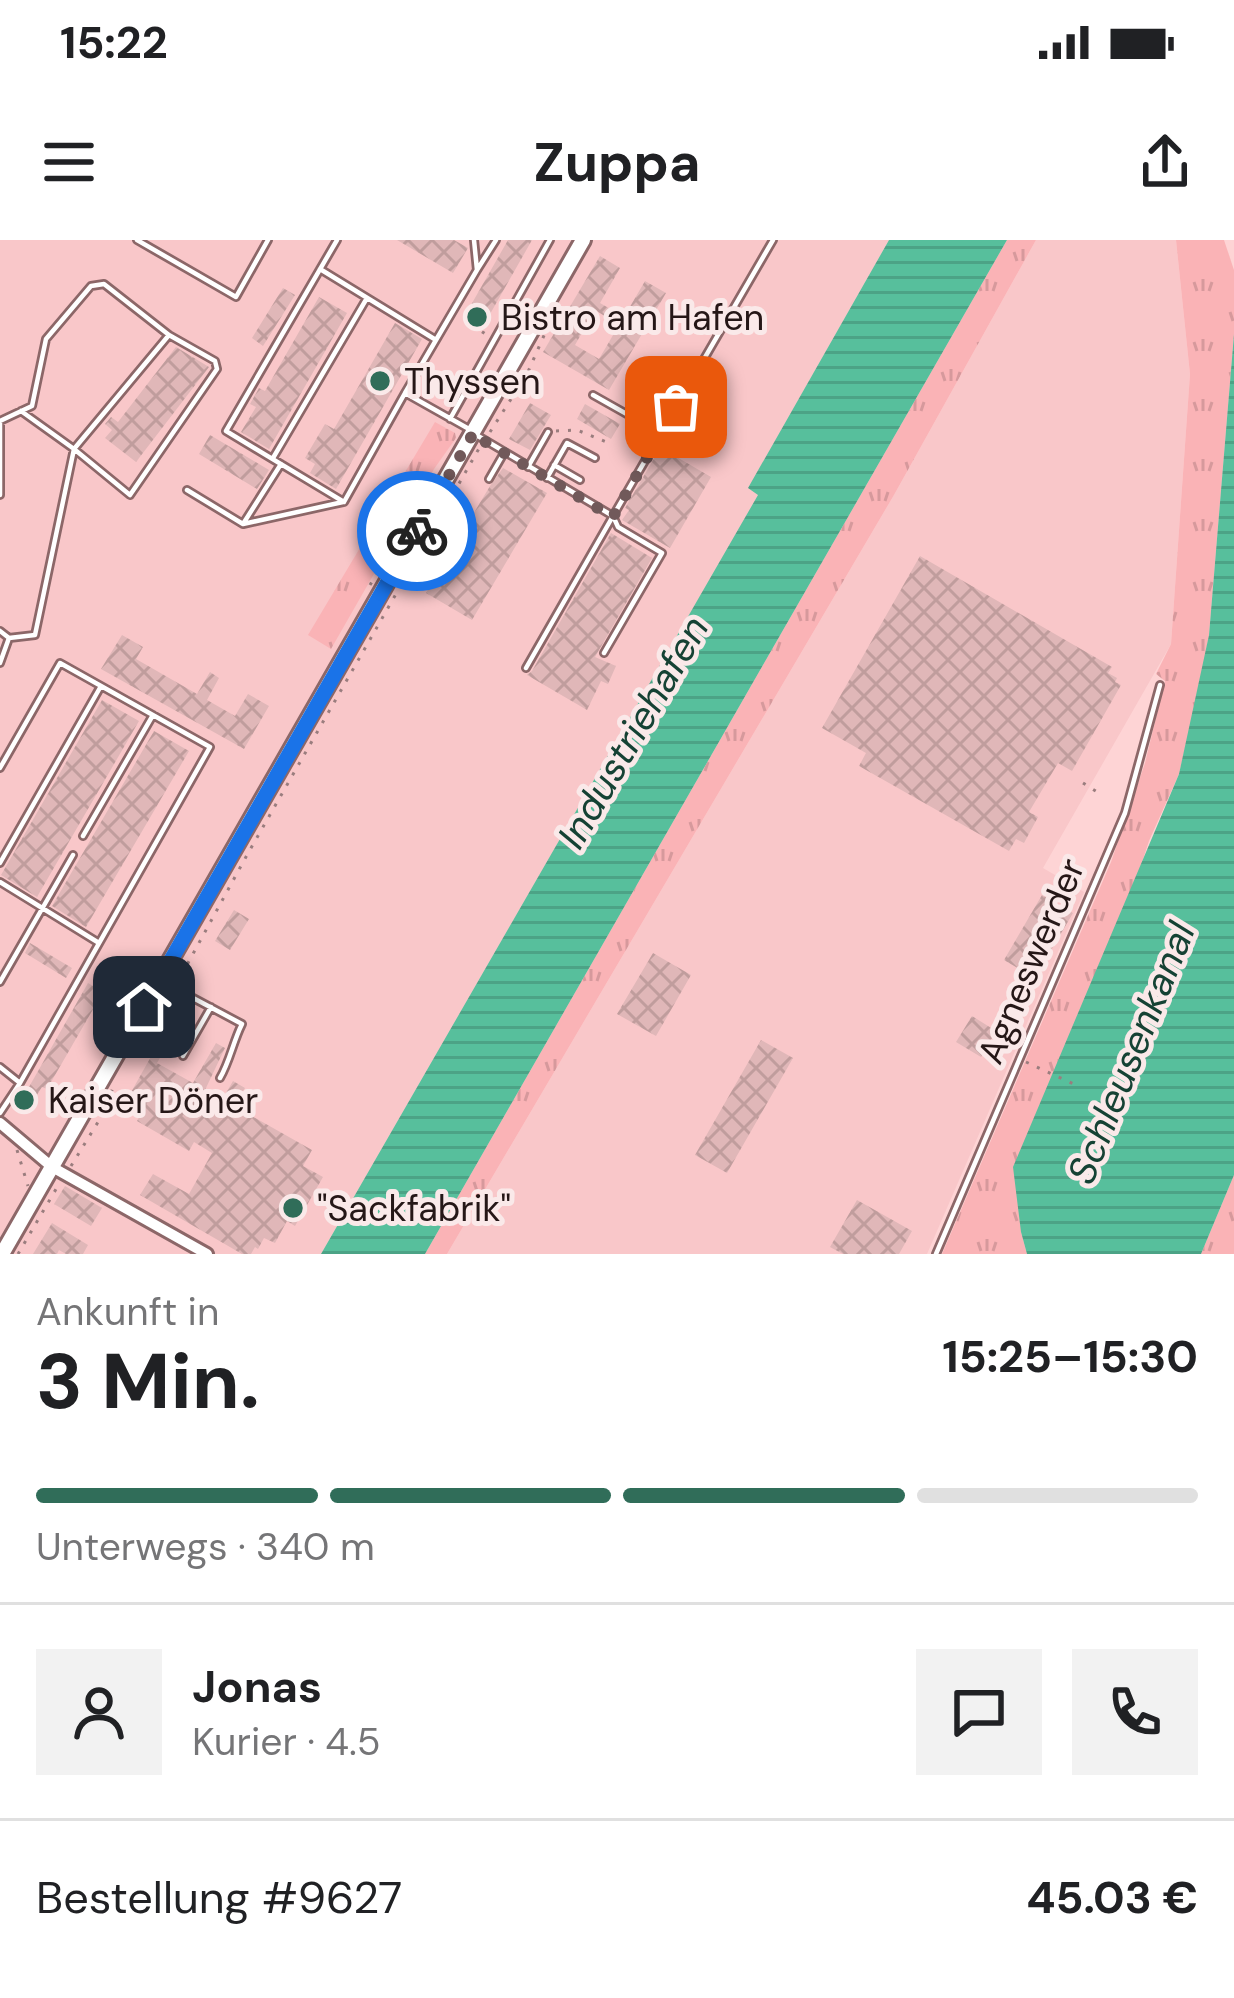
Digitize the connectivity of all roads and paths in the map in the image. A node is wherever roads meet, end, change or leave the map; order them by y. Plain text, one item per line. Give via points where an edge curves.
1 (137, 240) edge
2 (268, 240) edge
3 (337, 240) edge
4 (474, 240) edge
5 (496, 240) edge
6 (550, 240) edge
7 (583, 240) edge
8 (773, 240) edge
9 (147, 243) edge
10 (320, 268) junction
11 (477, 271) junction
12 (367, 298) junction
13 (550, 323) dead end
14 (472, 325) dead end
15 (169, 335) junction
16 (494, 339) junction
17 (436, 340) junction
18 (405, 393) junction
19 (593, 395) dead end
20 (676, 407) junction
21 (21, 411) junction
22 (450, 418) junction
23 (0, 421) edge
24 (548, 432) joint
25 (661, 433) junction
26 (722, 433) dead end
27 (479, 436) junction
28 (609, 443) dead end
29 (74, 449) junction
30 (694, 452) dead end
31 (504, 453) junction
32 (595, 458) dead end
33 (272, 459) junction
34 (281, 464) junction
35 (554, 465) junction
36 (528, 467) junction
37 (547, 478) junction
38 (489, 479) dead end
39 (580, 480) dead end
40 (187, 490) dead end
41 (0, 495) edge
42 (344, 502) junction
43 (613, 517) junction
44 (243, 524) junction
45 (0, 631) edge
46 (9, 638) junction
47 (604, 653) dead end
48 (0, 663) edge
49 (526, 668) dead end
50 (1160, 685) dead end
51 (101, 686) junction
52 (154, 715) junction
53 (0, 768) edge
54 (1083, 783) dead end
55 (1102, 795) dead end
56 (83, 836) dead end
57 (73, 855) dead end
58 (0, 863) edge
59 (0, 882) edge
60 (42, 908) junction
61 (99, 943) junction
62 (0, 982) edge
63 (180, 991) dead end
64 (212, 1007) junction
65 (183, 1056) dead end
66 (1019, 1059) junction
67 (0, 1066) edge
68 (123, 1069) dead end
69 (220, 1078) dead end
70 (20, 1083) junction
71 (115, 1083) dead end
72 (1076, 1084) dead end
73 (0, 1113) edge
74 (0, 1123) edge
75 (22, 1142) junction
76 (69, 1168) dead end
77 (56, 1174) junction
78 (28, 1186) dead end
79 (2, 1254) edge
80 (18, 1254) edge
81 (207, 1254) edge
82 (936, 1254) edge

1 - 9 lane
2 - 9 lane via 236,297
3 - 10 lane
4 - 11 lane
5 - 11 lane
6 - 16 lane
7 - 27 main road
8 - 20 lane
10 - 12 lane
10 - 33 lane via 226,431
11 - 17 lane
12 - 17 lane
12 - 33 lane
13 - 27 path via 526,374
14 - 16 path
15 - 21 lane via 104,284 91,286 46,339 32,406
15 - 29 lane
15 - 29 lane via 217,369 130,495
16 - 22 lane
17 - 18 lane
18 - 22 lane
18 - 42 lane
19 - 25 lane
20 - 25 lane
20 - 26 lane
21 - 23 lane
21 - 29 lane
22 - 27 lane
23 - 41 lane
24 - 28 path via 577,430
24 - 36 lane
25 - 30 lane
25 - 43 lane
27 - 31 lane
27 - 68 path
27 - 77 main road
29 - 46 lane via 35,635
31 - 36 lane
31 - 38 lane
32 - 35 lane via 568,443
33 - 34 lane
34 - 42 lane
34 - 44 lane
35 - 37 lane
35 - 39 lane
36 - 37 lane
37 - 43 lane
40 - 44 lane
42 - 44 lane
43 - 47 lane via 662,553
43 - 49 lane
45 - 46 lane
46 - 48 lane
50 - 66 lane, Agneswerder via 1124,813
51 - 52 lane
51 - 53 lane via 60,663
51 - 58 lane
52 - 56 lane
52 - 61 lane via 210,747
54 - 55 path
57 - 60 lane
59 - 60 lane
60 - 61 lane
60 - 62 lane
61 - 70 lane
63 - 64 lane
64 - 65 lane
64 - 69 lane via 242,1024
66 - 72 path
66 - 82 lane, Agneswerder
67 - 70 lane
70 - 73 lane
71 - 76 path
74 - 75 street
75 - 77 street
75 - 78 path via 15,1152
77 - 79 main road
77 - 80 path
77 - 81 street

